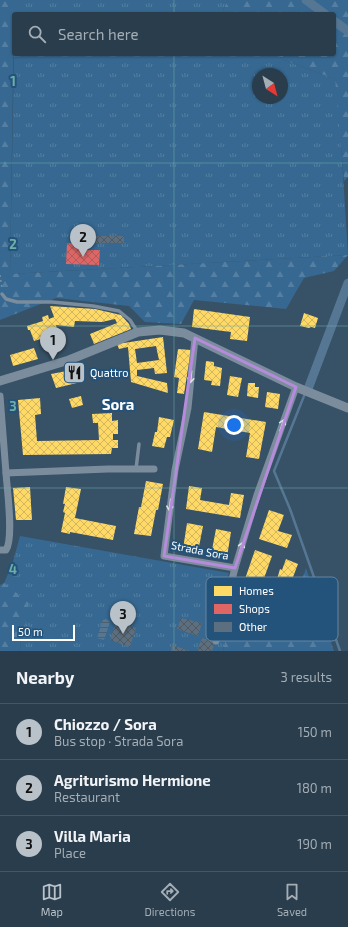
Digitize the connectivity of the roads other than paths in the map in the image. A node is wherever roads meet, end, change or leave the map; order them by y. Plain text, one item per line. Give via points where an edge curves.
1 (2, 294) road end
2 (138, 332) junction
3 (195, 338) junction
4 (0, 381) edge
5 (296, 387) junction
6 (0, 396) edge
7 (348, 408) edge
8 (139, 444) dead end
9 (136, 469) junction
10 (154, 469) dead end
11 (6, 473) junction
12 (3, 550) edge
13 (234, 568) junction
14 (232, 577) edge

1 - 2 lane via 6,299 17,302 52,302 119,311 130,320
2 - 3 street via 166,330
2 - 4 street via 69,360
3 - 5 street
3 -> 13 street, Strada Sora via 188,408 175,470 164,556
5 - 7 street
13 -> 5 street, Strada Sora
6 - 11 street
8 - 9 lane
9 - 10 street
9 - 11 street
11 - 12 street via 10,536 9,545
13 - 14 street

